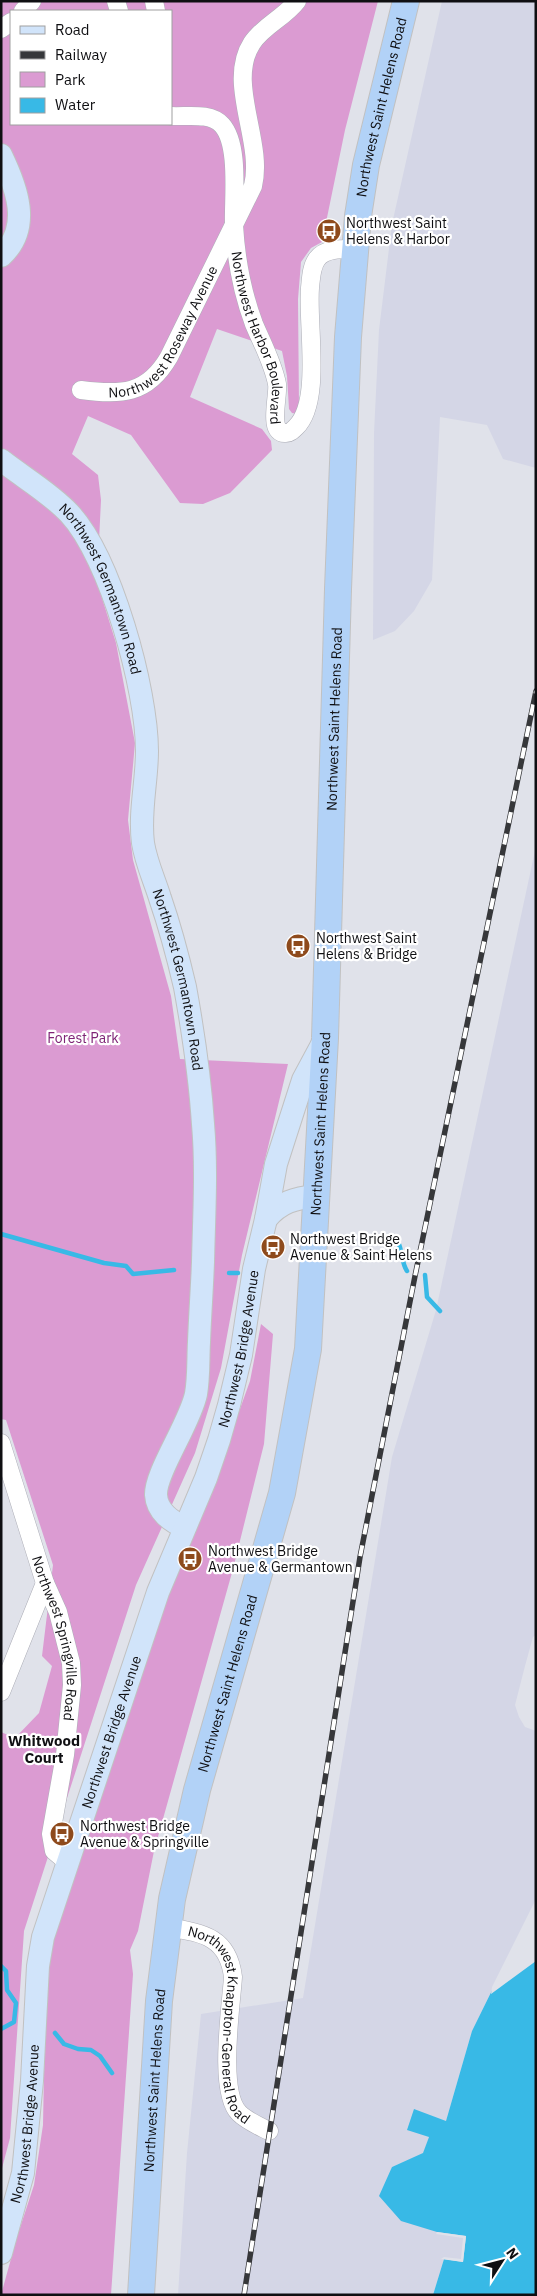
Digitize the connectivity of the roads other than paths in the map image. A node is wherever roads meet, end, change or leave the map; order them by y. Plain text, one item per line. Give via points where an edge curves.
1 (298, 1) edge
2 (406, 1) edge
3 (172, 116) edge
4 (1, 155) edge
5 (234, 226) junction
6 (356, 249) junction
7 (1, 256) edge
8 (80, 390) dead end
9 (1, 460) edge
10 (326, 1038) junction
11 (317, 1196) junction
12 (266, 1219) junction
13 (1, 1443) edge
14 (185, 1527) junction
15 (45, 1584) junction
16 (1, 1692) edge
17 (67, 1862) junction
18 (167, 1927) junction
19 (269, 2131) dead end
20 (1, 2253) edge
21 (141, 2295) edge

1 - 5 street, Northwest Roseway Avenue via 258,35 245,58 244,88 256,167 253,186
2 - 6 highway, Northwest Saint Helens Road via 366,165
3 - 5 street, Northwest Harbor Boulevard via 211,118 226,131 233,149
4 - 7 main road via 16,189 20,209 16,239
5 - 6 street, Northwest Harbor Boulevard via 242,288 278,386 275,424 285,433 301,422 308,407 312,381 308,310 313,266 322,255 331,251
5 - 8 street, Northwest Roseway Avenue via 162,368 146,383 124,392 111,394
6 - 10 highway, Northwest Saint Helens Road via 345,411
9 - 14 main road, Northwest Germantown Road via 34,483 69,514 87,537 123,622 140,692 147,750 143,843 185,987 203,1124 205,1179 196,1395 186,1425 161,1476 156,1498 172,1523
10 - 11 highway, Northwest Saint Helens Road
10 - 12 main road, Northwest Bridge Avenue via 297,1097 276,1164
11 - 12 main road via 288,1200
11 - 18 highway, Northwest Saint Helens Road via 308,1349 282,1493 197,1790
12 - 14 main road, Northwest Bridge Avenue via 229,1405 206,1478
13 - 15 street, Northwest Springville Road
14 - 17 main road, Northwest Bridge Avenue via 158,1592
15 - 16 street
15 - 17 street, Northwest Springville Road via 58,1612 72,1663 65,1755 51,1834 54,1851
17 - 20 main road, Northwest Bridge Avenue via 43,1937 38,1966 23,2173
18 - 19 street, Northwest Knappton-General Road via 205,1935 215,1940 227,1954 233,1977 227,2071 229,2091 240,2114
18 - 21 highway, Northwest Saint Helens Road via 159,2001

